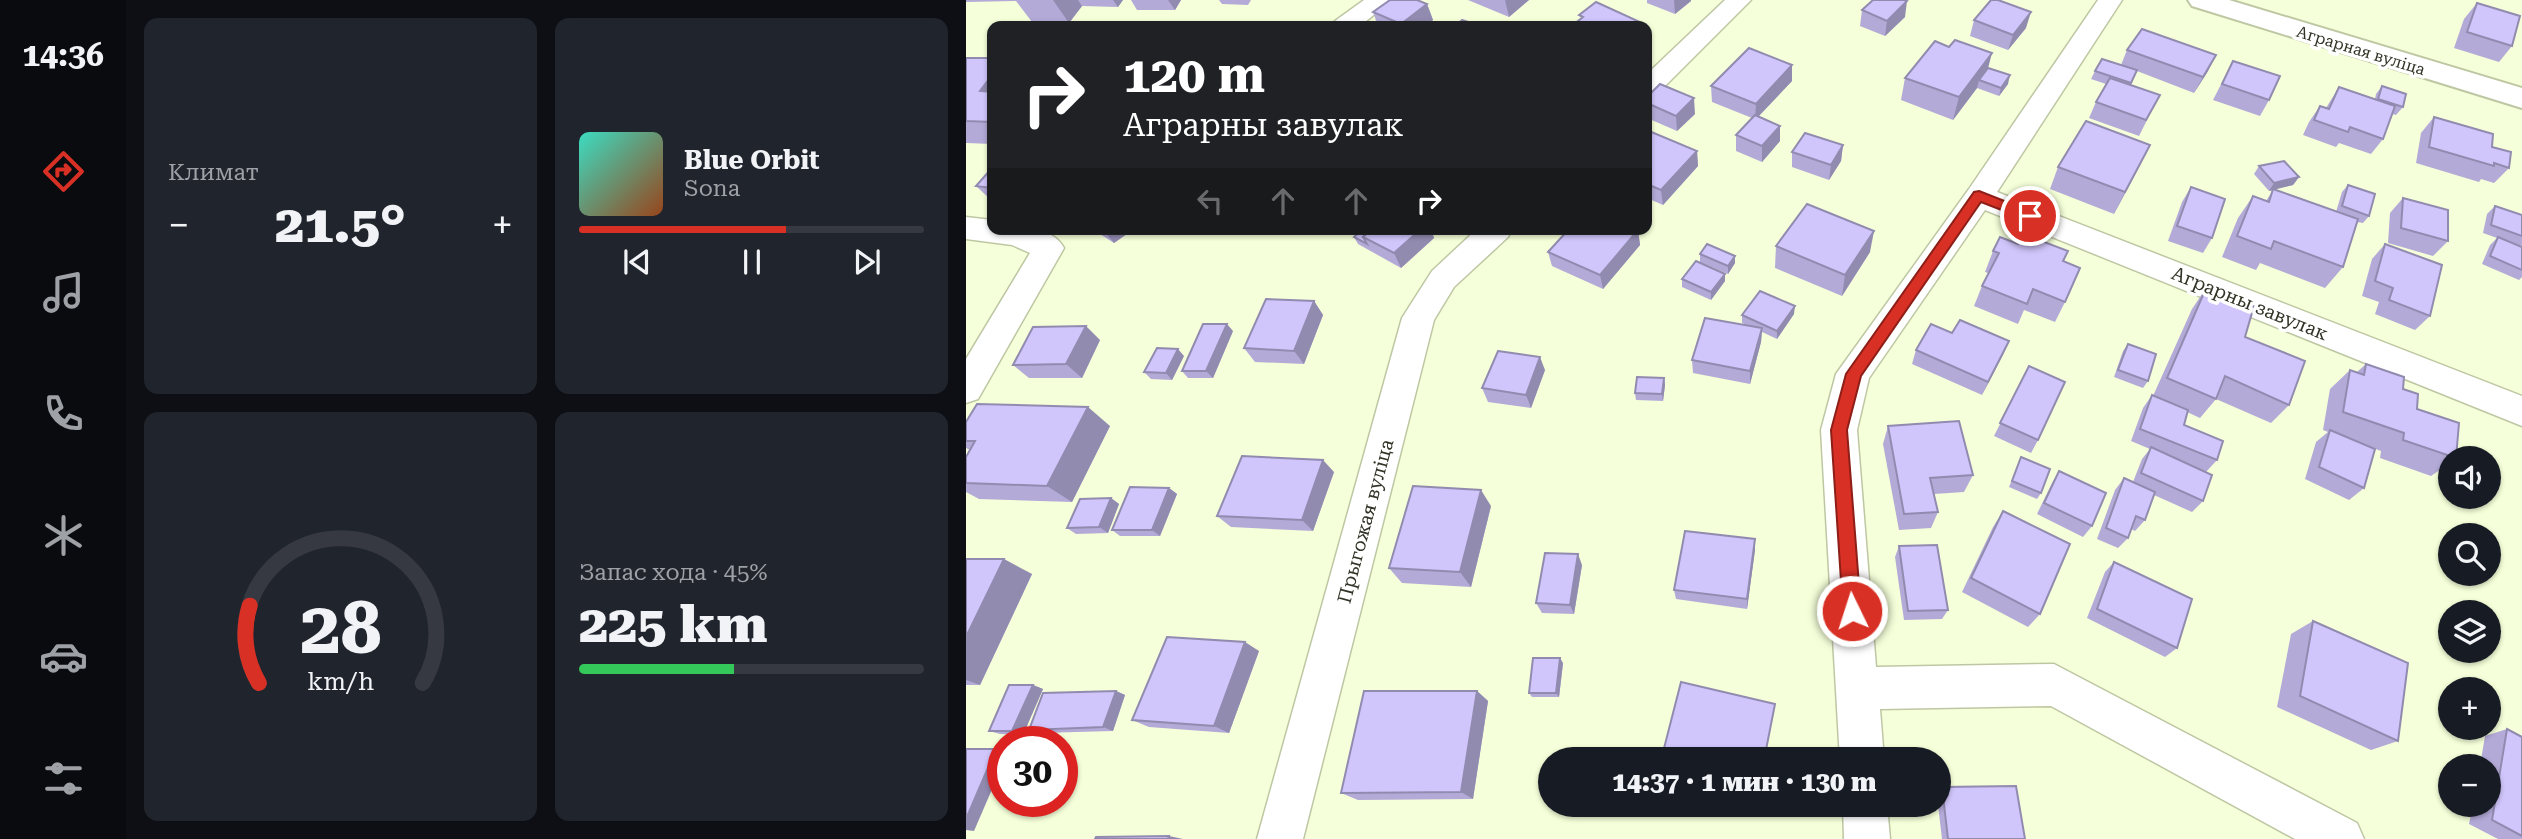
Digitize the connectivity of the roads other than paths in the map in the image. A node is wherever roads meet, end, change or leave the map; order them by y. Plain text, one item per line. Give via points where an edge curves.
1 (1380, 0) edge
2 (1739, 0) edge
3 (2110, 0) edge
4 (2201, 0) edge
5 (1350, 21) edge
6 (1652, 84) edge
7 (2522, 98) edge
8 (1979, 196) junction
9 (966, 228) edge
10 (987, 230) edge
11 (1028, 235) edge
12 (1491, 235) edge
13 (1059, 238) edge
14 (966, 388) edge
15 (2522, 411) edge
16 (1858, 688) junction
17 (1861, 747) edge
18 (1866, 817) edge
19 (1280, 839) edge
20 (1867, 839) edge
21 (2341, 839) edge

1 - 5 street
2 - 6 street
3 - 8 street
4 - 7 street, Аграрная вуліца
8 - 15 street, Аграрны завулак
8 - 16 street via 1853,374 1839,430
9 - 10 street
11 - 13 street
12 - 19 street, Прыгожая вуліца via 1443,279 1418,318
13 - 14 street
16 - 17 street
16 - 21 street via 2054,685
18 - 20 street

